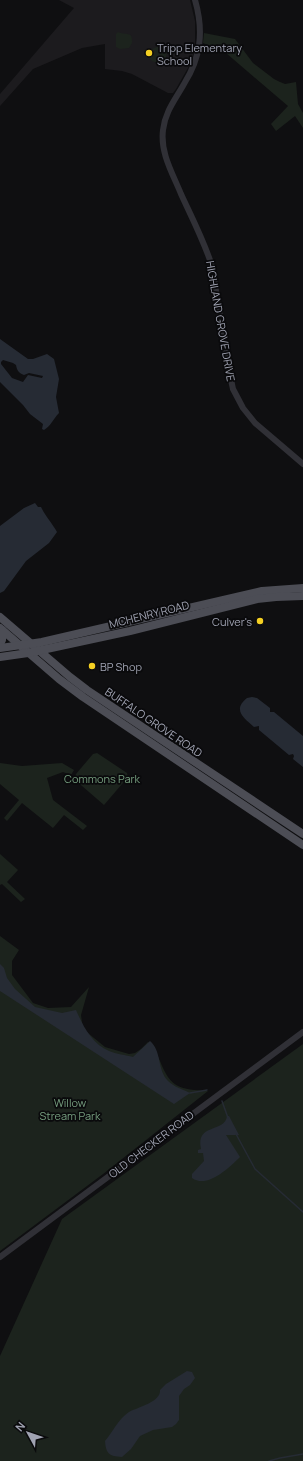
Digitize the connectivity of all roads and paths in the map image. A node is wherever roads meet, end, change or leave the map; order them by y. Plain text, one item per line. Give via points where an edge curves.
1 (195, 0) edge
2 (303, 464) edge
3 (303, 588) edge
4 (303, 596) edge
5 (0, 617) edge
6 (1, 629) edge
7 (0, 644) edge
8 (31, 644) junction
9 (20, 646) junction
10 (59, 646) junction
11 (0, 648) edge
12 (39, 650) junction
13 (28, 653) junction
14 (0, 657) edge
15 (54, 663) junction
16 (303, 834) edge
17 (303, 845) edge
18 (303, 1032) edge
19 (0, 1257) edge

1 - 2 street, HIGHLAND GROVE DRIVE via 200,16 199,48 192,70 168,108 162,131 163,145 168,163 212,266 233,389 255,423
3 - 8 main road, MCHENRY ROAD via 262,591
4 - 10 main road, MCHENRY ROAD via 257,599
5 - 8 main road, BUFFALO GROVE ROAD
6 - 7 main road
6 - 9 main road, BUFFALO GROVE ROAD
8 - 9 main road, MCHENRY ROAD
8 - 12 main road, BUFFALO GROVE ROAD
9 - 11 main road, MCHENRY ROAD
9 - 13 main road, BUFFALO GROVE ROAD
10 - 12 main road, MCHENRY ROAD
10 - 15 main road via 54,655
12 - 13 main road, MCHENRY ROAD
12 - 15 main road, BUFFALO GROVE ROAD
13 - 14 main road, MCHENRY ROAD
13 - 17 main road, BUFFALO GROVE ROAD via 83,697
15 - 16 main road, BUFFALO GROVE ROAD via 87,690
18 - 19 street, OLD CHECKER ROAD

